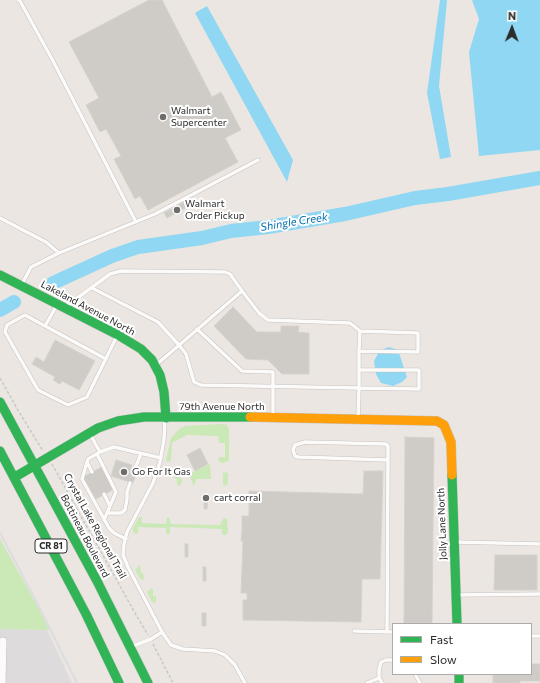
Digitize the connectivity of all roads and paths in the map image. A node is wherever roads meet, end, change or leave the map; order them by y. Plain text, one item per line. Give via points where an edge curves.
1 (18, 0) edge
2 (258, 160) dead end
3 (0, 218) edge
4 (136, 222) junction
5 (59, 253) junction
6 (0, 275) edge
7 (22, 286) junction
8 (92, 288) junction
9 (242, 291) junction
10 (60, 306) junction
11 (45, 326) junction
12 (197, 329) junction
13 (360, 331) junction
14 (118, 335) junction
15 (179, 345) junction
16 (360, 351) junction
17 (106, 359) junction
18 (155, 365) junction
19 (359, 370) junction
20 (0, 378) edge
21 (273, 387) junction
22 (359, 388) junction
23 (0, 402) edge
24 (166, 418) junction
25 (273, 418) junction
26 (358, 419) junction
27 (444, 425) joint
28 (89, 433) junction
29 (0, 451) edge
30 (98, 453) junction
31 (141, 454) junction
32 (48, 458) junction
33 (160, 458) junction
34 (388, 460) junction
35 (87, 462) junction
36 (35, 466) junction
37 (134, 471) dead end
38 (92, 472) dead end
39 (15, 477) junction
40 (130, 483) dead end
41 (104, 494) dead end
42 (110, 506) junction
43 (107, 513) junction
44 (104, 520) junction
45 (126, 539) junction
46 (454, 542) junction
47 (540, 544) edge
48 (540, 594) edge
49 (456, 595) junction
50 (457, 623) edge
51 (354, 631) dead end
52 (162, 632) junction
53 (387, 632) junction
54 (392, 632) edge
55 (151, 639) junction
56 (3, 642) dead end
57 (130, 647) junction
58 (392, 660) edge
59 (379, 678) junction
60 (2, 683) edge
61 (119, 683) edge
62 (148, 683) edge
63 (173, 683) edge
64 (244, 683) edge
65 (367, 683) edge
66 (382, 683) edge

1 - 4 lane via 52,59
2 - 4 lane
3 - 5 lane via 46,242
4 - 5 lane
5 - 7 lane via 31,267
6 - 7 main road, Lakeland Avenue North
7 - 10 main road, Lakeland Avenue North
8 - 9 lane via 110,274 121,272 225,272 230,274
8 - 10 lane
8 - 15 lane via 158,322
9 - 12 lane
9 - 13 lane via 259,313 268,320 350,323
10 - 11 lane
10 - 14 main road, Lakeland Avenue North
11 - 17 lane
11 - 17 lane via 25,315 7,325 5,332 38,390 68,405 87,397
12 - 15 lane
12 - 21 lane via 242,371 273,372
13 - 16 lane
13 - 16 lane via 418,333 418,352
14 - 17 lane
14 - 18 main road, Lakeland Avenue North via 141,349
15 - 18 lane
15 - 21 lane via 186,354 194,382 201,385
16 - 19 lane
18 - 24 main road, Lakeland Avenue North via 163,383
19 - 22 lane
19 - 22 lane via 419,370 419,389
20 - 32 path, Crystal Lake Regional Trail
21 - 22 lane
21 - 25 lane
22 - 26 lane
23 - 36 main road, Bottineau Boulevard / CR 81
24 - 25 main road, 79th Avenue North
24 - 28 main road, 79th Avenue North via 118,421
24 - 33 lane
25 - 26 main road, 79th Avenue North
26 - 27 main road, 79th Avenue North via 430,420
27 - 46 main road, Jolly Lane North via 451,442
28 - 30 lane
28 - 32 main road, 79th Avenue North
29 - 39 main road, CR 81
30 - 31 lane via 116,447
30 - 35 lane
30 - 42 lane via 116,492
31 - 33 lane
31 - 37 lane
32 - 36 main road, 79th Avenue North
32 - 55 path, Crystal Lake Regional Trail
33 - 45 lane via 153,483 127,532
34 - 34 lane via 298,457 293,450 295,445 305,442 386,444
34 - 53 lane
35 - 38 lane
35 - 44 lane via 82,479
36 - 39 main road, 79th Avenue North
36 - 57 main road, Bottineau Boulevard / CR 81
39 - 61 main road, CR 81
40 - 43 lane via 125,510 121,513
41 - 42 lane
42 - 43 lane
43 - 44 lane
44 - 45 lane via 114,533
45 - 52 lane via 124,556 128,567
46 - 47 lane
46 - 49 main road, Jolly Lane North
48 - 49 lane
49 - 50 main road, Jolly Lane North
51 - 53 lane
52 - 55 lane
52 - 64 lane via 171,645 225,655 235,665
53 - 54 lane
55 - 57 lane
55 - 63 path, Crystal Lake Regional Trail
56 - 60 street
57 - 62 main road, Bottineau Boulevard / CR 81
58 - 59 lane via 381,662
59 - 65 lane
59 - 66 lane

